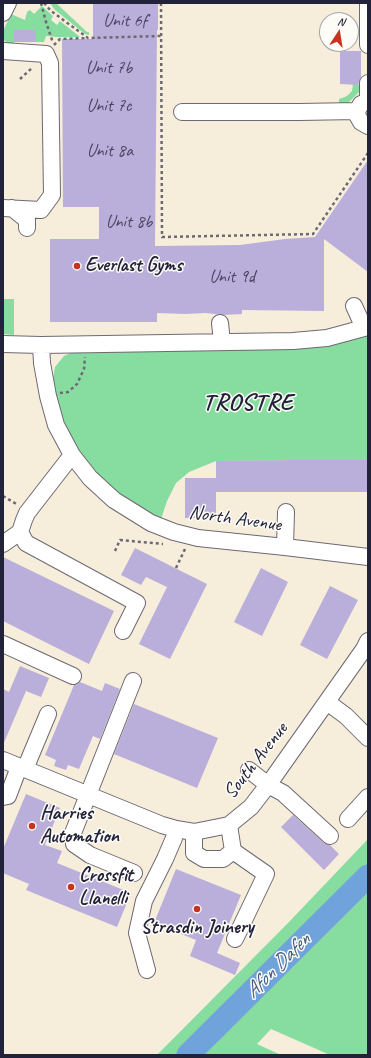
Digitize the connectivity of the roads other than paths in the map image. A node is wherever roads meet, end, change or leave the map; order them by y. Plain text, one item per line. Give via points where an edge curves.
1 (8, 3) edge
2 (368, 3) edge
3 (3, 13) edge
4 (368, 45) edge
5 (3, 52) edge
6 (368, 83) edge
7 (364, 104) edge
8 (182, 112) dead end
9 (368, 126) edge
10 (8, 208) edge
11 (27, 228) dead end
12 (354, 306) dead end
13 (220, 323) dead end
14 (366, 327) edge
15 (222, 342) junction
16 (3, 344) edge
17 (41, 345) junction
18 (72, 455) junction
19 (286, 512) dead end
20 (20, 532) junction
21 (3, 544) edge
22 (285, 547) junction
23 (368, 557) edge
24 (123, 631) dead end
25 (368, 641) edge
26 (3, 644) edge
27 (73, 676) dead end
28 (133, 681) dead end
29 (327, 702) junction
30 (48, 714) dead end
31 (368, 738) edge
32 (3, 760) edge
33 (22, 768) junction
34 (249, 770) dead end
35 (268, 785) junction
36 (88, 795) junction
37 (3, 796) edge
38 (368, 797) edge
39 (348, 819) dead end
40 (229, 825) junction
41 (176, 829) junction
42 (194, 832) junction
43 (330, 836) dead end
44 (234, 851) junction
45 (134, 873) dead end
46 (234, 939) dead end
47 (147, 970) dead end

1 - 3 street
2 - 4 street
5 - 10 street via 46,54 50,63 52,196 41,210
6 - 7 street
7 - 8 street via 299,112
7 - 9 street via 357,115 364,125
10 - 11 street via 26,220
12 - 14 street
13 - 15 street
14 - 15 street via 327,338
15 - 17 street
16 - 17 street
17 - 18 street, North Avenue via 48,396 56,425
18 - 20 street via 28,513
18 - 22 street, North Avenue via 90,478 114,500 151,523 198,538
19 - 22 street
20 - 21 street
20 - 24 street via 26,543 137,602
22 - 23 street, North Avenue
25 - 29 street, South Avenue
26 - 27 street
28 - 36 street
29 - 31 street via 346,716
29 - 35 street, South Avenue
30 - 33 street
32 - 33 street, South Avenue
33 - 36 street, South Avenue
33 - 37 street via 8,796
34 - 35 street
35 - 40 street, South Avenue via 251,807
35 - 43 street via 283,793
36 - 41 street, South Avenue via 162,826
36 - 45 street via 73,833 74,844 90,855
38 - 39 street
40 - 42 street, South Avenue
40 - 44 street
41 - 42 street, South Avenue
41 - 47 street via 144,902 137,933
42 - 44 street via 194,853 204,859 223,859
44 - 46 street via 266,874

